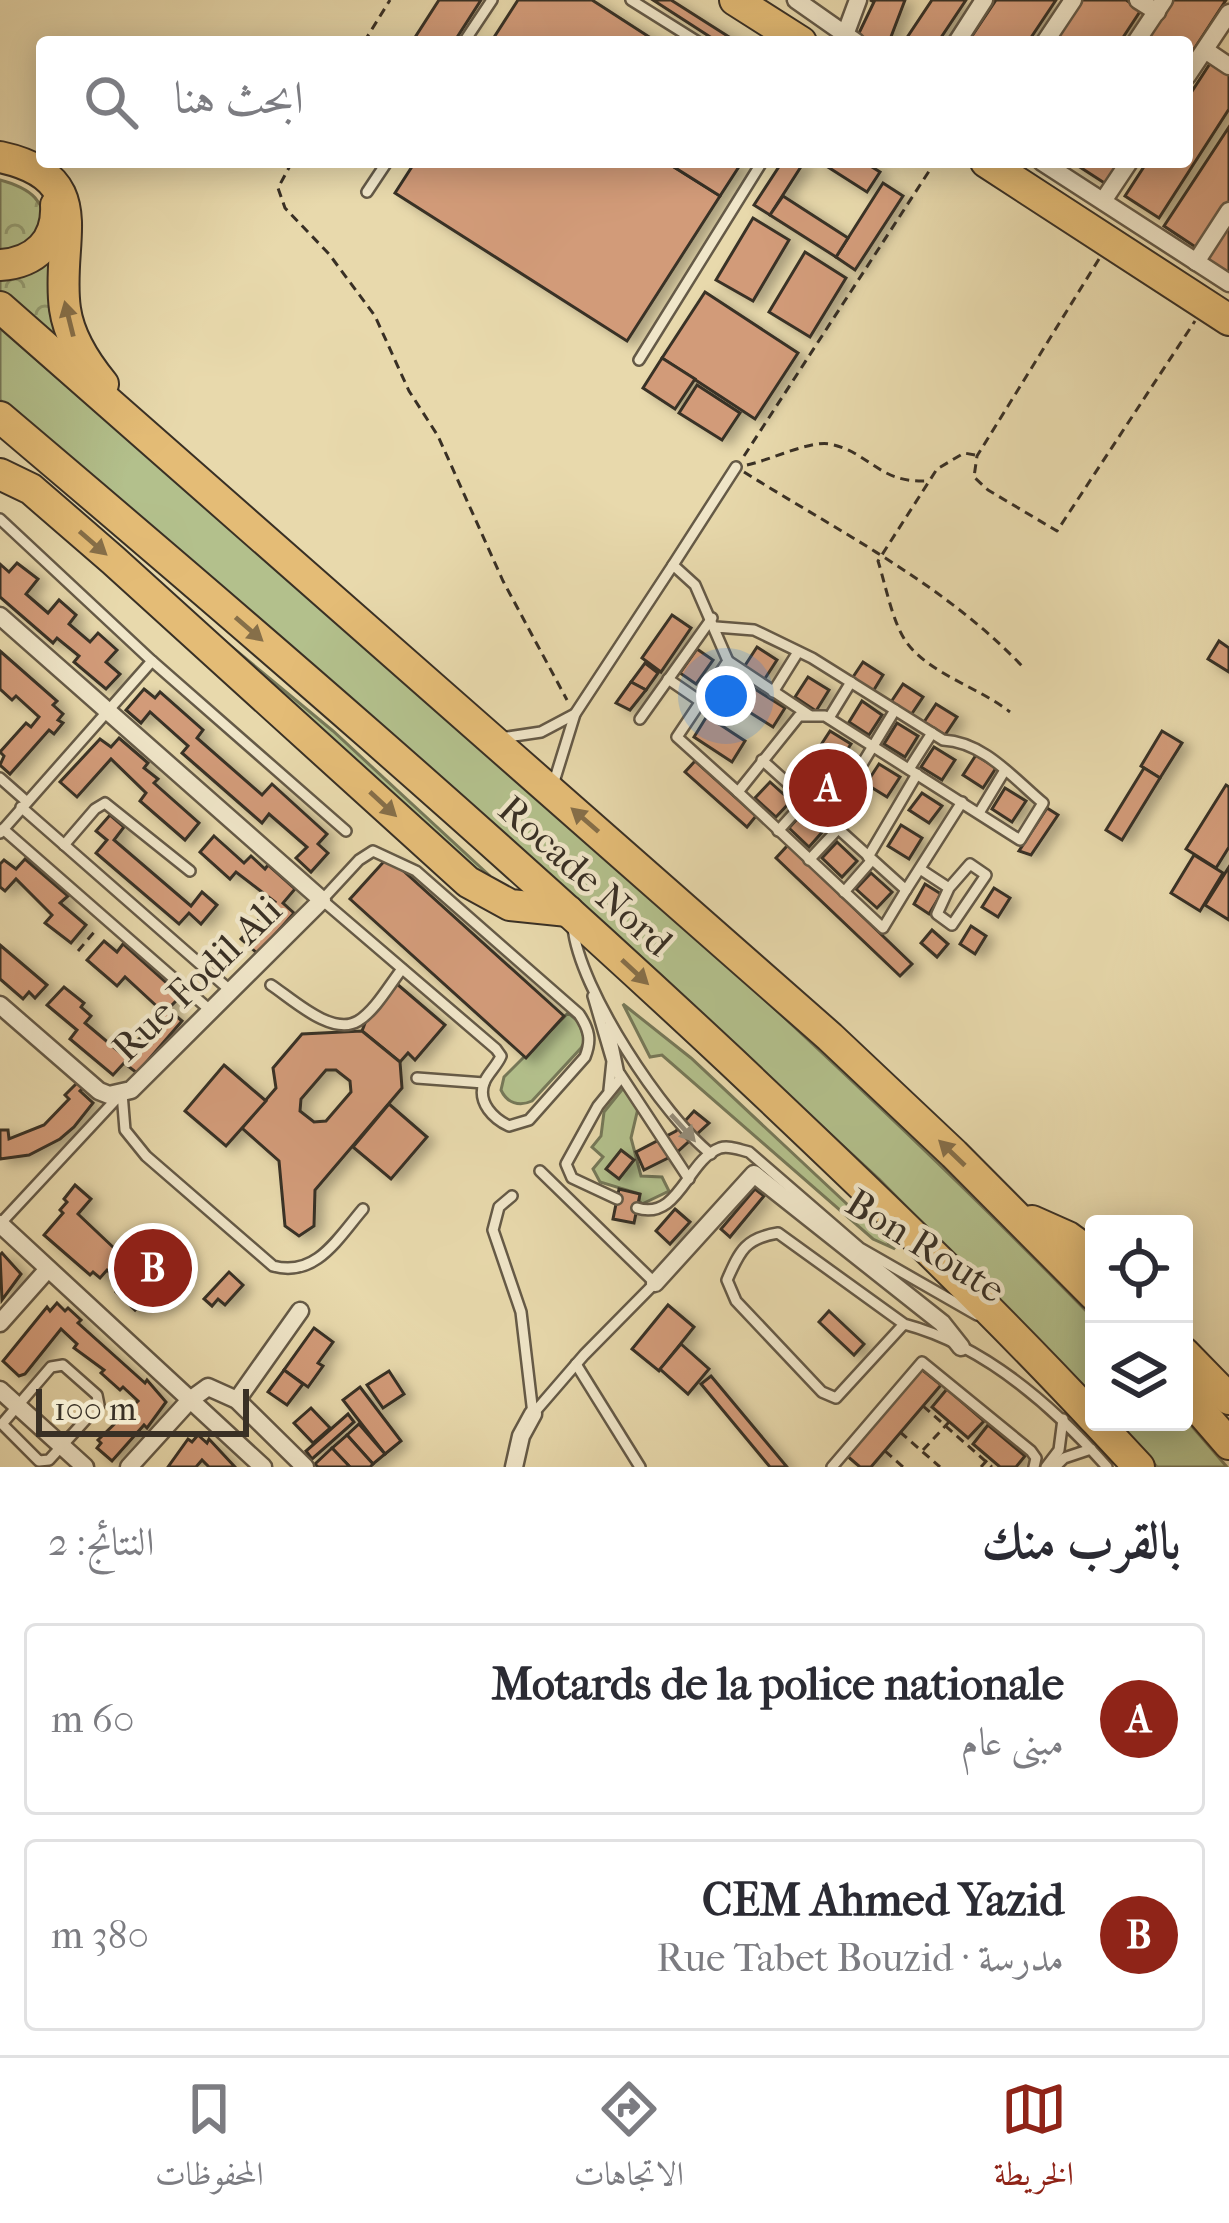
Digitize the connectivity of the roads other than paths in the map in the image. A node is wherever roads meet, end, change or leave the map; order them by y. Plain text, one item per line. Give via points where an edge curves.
1 (491, 0) edge
2 (631, 0) edge
3 (735, 0) edge
4 (858, 0) edge
5 (984, 0) edge
6 (1073, 0) edge
7 (1138, 0) edge
8 (775, 2) edge
9 (1160, 6) edge
10 (1229, 13) edge
11 (468, 36) edge
12 (688, 36) edge
13 (792, 36) edge
14 (836, 36) edge
15 (844, 36) edge
16 (961, 36) edge
17 (1049, 36) edge
18 (1140, 36) edge
19 (1204, 50) junction
20 (1229, 66) edge
21 (1193, 67) edge
22 (0, 162) edge
23 (383, 168) edge
24 (758, 168) edge
25 (995, 168) edge
26 (1020, 168) edge
27 (1055, 168) edge
28 (1125, 168) edge
29 (368, 192) dead end
30 (1103, 202) junction
31 (1229, 211) edge
32 (1196, 262) junction
33 (0, 265) edge
34 (1223, 303) edge
35 (0, 307) edge
36 (639, 360) dead end
37 (0, 417) edge
38 (0, 452) edge
39 (736, 467) road end
40 (0, 474) edge
41 (67, 474) junction
42 (190, 476) junction
43 (111, 511) junction
44 (0, 519) edge
45 (673, 565) junction
46 (0, 616) edge
47 (714, 622) junction
48 (213, 649) junction
49 (798, 652) junction
50 (152, 661) junction
51 (728, 661) junction
52 (668, 679) junction
53 (851, 682) junction
54 (773, 692) junction
55 (700, 701) junction
56 (895, 710) junction
57 (106, 711) junction
58 (574, 714) junction
59 (810, 716) junction
60 (829, 718) junction
61 (640, 719) dead end
62 (932, 734) junction
63 (492, 739) junction
64 (873, 746) junction
65 (762, 760) junction
66 (1005, 770) junction
67 (913, 771) junction
68 (0, 778) edge
69 (551, 790) junction
70 (738, 792) junction
71 (806, 800) junction
72 (962, 802) junction
73 (24, 804) junction
74 (979, 813) junction
75 (827, 820) junction
76 (838, 829) junction
77 (2, 831) edge
78 (346, 831) dead end
79 (778, 831) junction
80 (64, 845) junction
81 (870, 858) junction
82 (809, 860) junction
83 (920, 869) junction
84 (190, 871) dead end
85 (950, 888) junction
86 (906, 890) junction
87 (844, 892) junction
88 (322, 900) junction
89 (571, 913) junction
90 (585, 968) junction
91 (402, 969) junction
92 (271, 985) dead end
93 (232, 992) junction
94 (0, 1005) edge
95 (604, 1010) junction
96 (212, 1011) junction
97 (620, 1074) junction
98 (417, 1078) dead end
99 (484, 1083) junction
100 (122, 1094) junction
101 (604, 1099) junction
102 (711, 1154) junction
103 (540, 1171) dead end
104 (689, 1179) junction
105 (512, 1196) dead end
106 (617, 1199) dead end
107 (637, 1208) dead end
108 (363, 1209) dead end
109 (1012, 1212) junction
110 (0, 1224) edge
111 (1085, 1249) edge
112 (48, 1269) junction
113 (655, 1283) junction
114 (1085, 1286) edge
115 (300, 1311) dead end
116 (0, 1322) edge
117 (904, 1324) junction
118 (1018, 1338) junction
119 (961, 1347) junction
120 (1193, 1362) edge
121 (576, 1364) junction
122 (0, 1390) edge
123 (190, 1400) junction
124 (237, 1400) junction
125 (1229, 1400) edge
126 (1193, 1402) edge
127 (17, 1406) junction
128 (533, 1414) junction
129 (1092, 1439) edge
130 (1229, 1444) edge
131 (62, 1445) junction
132 (834, 1466) edge
133 (86, 1467) edge
134 (129, 1467) edge
135 (263, 1467) edge
136 (305, 1467) edge
137 (514, 1467) edge
138 (640, 1467) edge
139 (1034, 1467) edge
140 (1051, 1467) edge
141 (1088, 1467) edge
142 (1139, 1467) edge

1 - 11 lane
2 - 12 lane
3 - 13 highway
4 - 15 street
5 - 16 street
6 - 17 street
7 - 9 street
8 - 14 highway
9 - 18 street
10 - 19 street
19 - 20 street
19 - 21 street
22 - 33 highway via 46,186 57,205 41,250
42 -> 22 highway via 95,374 73,337 64,291 67,209 55,185 34,167
23 - 29 lane
24 - 36 lane
25 - 34 highway
26 - 34 highway
27 - 30 street
28 - 30 street
30 - 32 street
31 - 32 street
32 - 34 street
35 - 42 highway, Rocade Nord
37 - 41 highway, Rocade Nord
38 - 41 highway
39 - 45 lane
40 -> 48 highway via 31,489
41 - 43 highway, Rocade Nord
42 - 63 highway, Rocade Nord
43 - 48 highway
43 -> 89 highway, Rocade Nord
44 - 50 lane
45 - 47 lane
45 - 58 lane
46 - 57 street
47 - 49 lane
47 - 51 lane
47 - 52 lane
48 -> 89 highway via 468,882 510,904
49 - 53 lane
49 - 54 lane
50 - 57 lane
50 - 78 lane
51 - 54 lane
51 - 55 lane
52 - 55 lane
52 - 61 lane
53 - 56 lane
53 - 60 lane
54 - 59 lane
55 - 70 lane via 677,737
56 - 62 lane
56 - 64 lane
57 - 73 lane
57 - 88 street
58 - 63 lane via 541,732
58 - 69 lane
59 - 60 lane
59 - 65 lane via 799,716
60 - 64 lane
62 - 66 lane via 986,753
62 - 67 lane
63 - 69 highway, Rocade Nord
64 - 67 lane
64 - 75 lane
65 - 70 lane
65 - 71 lane
66 - 74 lane
66 - 74 lane via 1043,803 1020,839
67 - 72 lane
67 - 81 lane
68 - 73 lane
109 -> 69 highway, Rocade Nord via 830,1037
70 - 79 lane
71 - 75 lane
71 - 79 lane
72 - 74 lane
72 - 83 lane
73 - 77 lane
73 - 80 lane
75 - 76 lane
76 - 81 lane
76 - 82 lane
77 - 96 lane
79 - 82 lane
80 - 84 lane via 105,803
80 - 93 lane
81 - 86 lane
81 - 87 lane
82 - 87 lane
83 - 85 lane
83 - 86 lane
85 - 85 lane via 938,914 952,925 986,875 970,864
86 - 87 lane via 883,928
88 - 91 lane
88 - 93 street, Rue Fodil Ali
88 - 99 lane via 359,860 373,851 385,855 416,871 579,1014 590,1044 585,1057 529,1120 500,1122 486,1105
89 - 90 lane
89 -> 118 highway, Rocade Nord
90 - 95 lane
90 - 101 lane via 613,1070
91 - 92 lane via 348,1024 329,1022
91 - 99 lane via 496,1049 499,1064
93 - 96 street, Rue Fodil Ali
94 - 100 street, Rue Fodil Ali via 99,1091
95 - 97 lane
95 -> 102 lane via 674,1119
96 - 100 street, Rue Fodil Ali
97 - 101 lane
97 - 104 lane
98 - 99 lane
100 - 108 lane via 125,1130 146,1156 273,1266 311,1265
100 - 110 lane
101 - 106 lane via 566,1165 572,1178
102 - 104 lane
102 - 118 lane, Bon Route via 725,1147 749,1152 872,1256
103 - 113 lane
104 - 107 lane via 664,1206
105 - 128 lane via 493,1230 521,1312
109 - 111 highway
109 - 114 highway, Rocade Nord
110 - 112 street
112 - 116 street
112 - 123 street
113 - 119 street via 754,1174 942,1323
113 - 121 lane
115 - 124 street
117 - 117 lane via 836,1399 736,1301 727,1280 756,1236 778,1233
117 - 119 lane
118 - 129 highway, Rocade Nord
119 - 129 lane
120 - 125 highway
121 - 128 lane
121 - 138 lane
122 - 127 street
123 - 124 street via 208,1387
123 - 134 street
123 - 135 street
124 - 136 street
126 - 130 highway
127 - 131 street
127 - 131 lane via 2,1424 16,1440 44,1462
127 - 131 lane via 63,1364 99,1406
128 - 137 street
129 - 140 lane
129 - 140 lane via 1059,1450
129 - 141 lane
129 - 142 highway, Rocade Nord
131 - 133 street
132 - 139 lane via 922,1361 1031,1451

